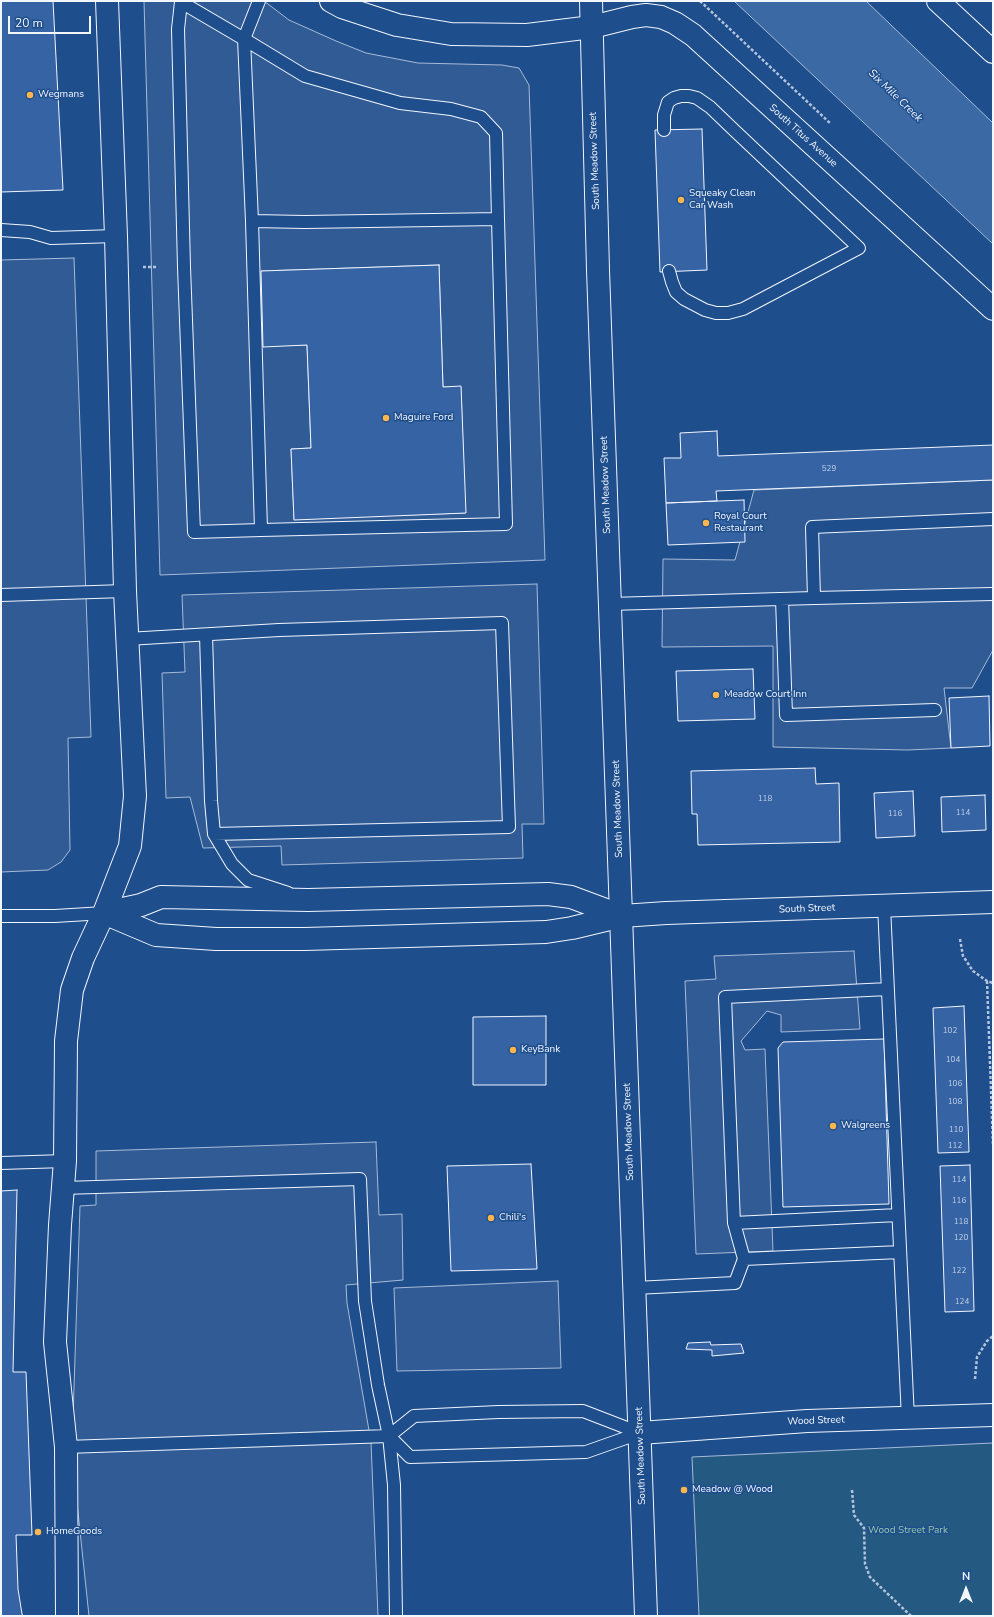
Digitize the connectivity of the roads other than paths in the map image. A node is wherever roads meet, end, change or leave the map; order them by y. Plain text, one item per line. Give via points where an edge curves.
1 (107, 1) edge
2 (259, 1) edge
3 (330, 1) edge
4 (591, 1) edge
5 (938, 1) edge
6 (592, 27) junction
7 (244, 39) junction
8 (993, 52) edge
9 (664, 130) dead end
10 (498, 219) junction
11 (252, 221) junction
12 (1, 230) edge
13 (116, 236) junction
14 (670, 271) dead end
15 (993, 309) edge
16 (993, 519) edge
17 (261, 530) junction
18 (125, 591) junction
19 (993, 594) edge
20 (1, 595) edge
21 (814, 598) junction
22 (782, 599) junction
23 (610, 604) junction
24 (206, 635) junction
25 (127, 639) junction
26 (935, 710) dead end
27 (214, 834) junction
28 (308, 900) junction
29 (993, 902) edge
30 (884, 906) junction
31 (104, 913) junction
32 (1, 916) edge
33 (622, 916) junction
34 (888, 988) junction
35 (65, 1161) junction
36 (1, 1163) edge
37 (63, 1188) junction
38 (898, 1215) junction
39 (734, 1223) junction
40 (900, 1252) junction
41 (744, 1259) junction
42 (635, 1288) junction
43 (993, 1415) edge
44 (908, 1418) junction
45 (640, 1433) junction
46 (389, 1436) junction
47 (66, 1447) junction
48 (67, 1616) edge
49 (396, 1616) edge
50 (646, 1616) edge

1 - 13 main road
2 - 7 lane
3 - 6 main road, South Titus Avenue via 396,25 451,34 527,34
4 - 6 main road, South Meadow Street
5 - 8 main road
6 - 15 main road, South Titus Avenue via 646,15 661,17 693,35
6 - 23 main road, South Meadow Street
7 - 10 lane via 305,76 400,103 451,109 481,117 496,133
7 - 11 lane
7 - 17 lane via 181,2 178,30 194,532
9 - 14 lane via 664,115 668,102 681,96 697,98 859,248 743,309 728,313 705,310 684,299 676,292
10 - 11 lane
10 - 17 lane via 506,524
11 - 17 lane
12 - 13 lane via 30,232 52,238
13 - 18 main road
16 - 21 lane via 812,527
18 - 20 lane
18 - 25 main road
19 - 21 lane
21 - 22 lane
22 - 23 lane
22 - 26 lane via 786,715
23 - 33 main road, South Meadow Street
24 - 25 lane
24 - 27 lane
24 - 27 lane via 279,630 502,623 509,827
25 - 31 main road via 135,796 130,846
27 - 28 lane via 232,864 248,880
28 - 31 main road via 161,897 140,905
28 - 33 main road via 548,894 571,897
29 - 30 main road, South Street
30 - 33 main road, South Street
30 - 34 lane
31 - 32 lane
31 - 33 main road via 156,935 216,939 546,932
31 - 35 main road via 83,958 72,990 66,1041
33 - 42 main road, South Meadow Street
34 - 38 lane
34 - 39 lane via 725,997
35 - 36 lane
35 - 37 main road
37 - 46 lane via 360,1179 365,1301
37 - 47 main road via 55,1342
38 - 39 lane
38 - 40 lane
39 - 41 lane
40 - 41 lane
40 - 44 lane
41 - 42 lane via 735,1283
42 - 45 main road, South Meadow Street
43 - 44 main road, Wood Street
44 - 45 main road, Wood Street via 808,1421
45 - 46 lane via 584,1411 576,1411 414,1416
45 - 46 lane via 586,1452 410,1457
45 - 50 main road, South Meadow Street
46 - 47 lane
46 - 49 lane via 394,1485
47 - 48 main road

